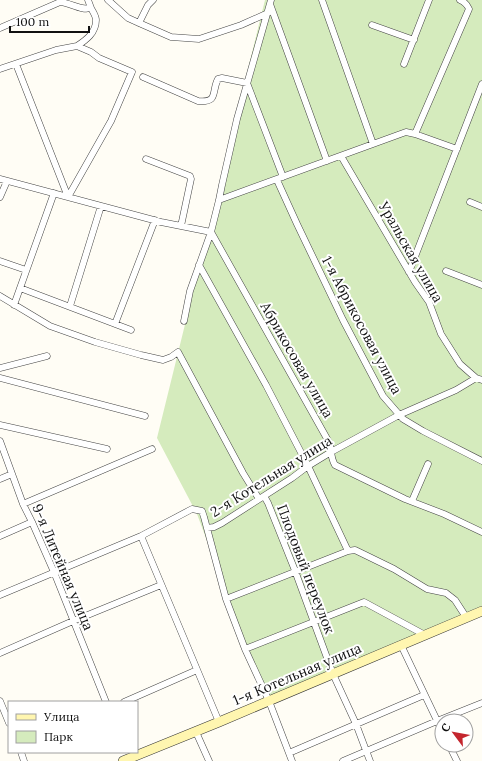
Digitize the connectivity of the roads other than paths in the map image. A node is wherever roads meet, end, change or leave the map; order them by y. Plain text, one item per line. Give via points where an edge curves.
1 (88, 0) edge
2 (108, 0) edge
3 (153, 0) edge
4 (322, 0) edge
5 (428, 0) edge
6 (460, 0) edge
7 (271, 2) edge
8 (91, 8) junction
9 (268, 14) junction
10 (139, 23) junction
11 (372, 24) dead end
12 (0, 28) edge
13 (414, 40) junction
14 (77, 46) junction
15 (16, 64) junction
16 (404, 64) dead end
17 (0, 69) edge
18 (143, 77) dead end
19 (247, 83) junction
20 (482, 84) edge
21 (415, 134) junction
22 (373, 144) junction
23 (457, 149) junction
24 (340, 156) junction
25 (146, 159) dead end
26 (326, 161) junction
27 (2, 179) edge
28 (280, 179) junction
29 (54, 193) junction
30 (68, 197) junction
31 (0, 198) edge
32 (219, 200) junction
33 (470, 202) dead end
34 (101, 206) junction
35 (482, 207) edge
36 (154, 220) junction
37 (181, 226) junction
38 (210, 232) junction
39 (0, 261) edge
40 (198, 265) junction
41 (26, 270) junction
42 (446, 271) dead end
43 (410, 272) junction
44 (482, 285) edge
45 (20, 288) junction
46 (0, 296) edge
47 (14, 305) junction
48 (70, 306) junction
49 (184, 321) dead end
50 (115, 324) junction
51 (131, 330) dead end
52 (47, 356) dead end
53 (0, 368) edge
54 (0, 378) edge
55 (479, 379) edge
56 (400, 415) junction
57 (145, 416) dead end
58 (0, 425) edge
59 (0, 441) edge
60 (152, 448) dead end
61 (107, 449) dead end
62 (331, 452) junction
63 (482, 461) edge
64 (428, 464) dead end
65 (308, 466) junction
66 (12, 474) junction
67 (0, 479) edge
68 (262, 498) junction
69 (412, 502) junction
70 (23, 504) junction
71 (32, 522) junction
72 (207, 528) junction
73 (482, 532) edge
74 (0, 536) edge
75 (141, 536) junction
76 (348, 551) junction
77 (54, 572) junction
78 (296, 572) junction
79 (161, 585) junction
80 (0, 595) edge
81 (226, 599) junction
82 (482, 611) edge
83 (466, 617) junction
84 (73, 621) junction
85 (314, 622) junction
86 (425, 635) junction
87 (401, 645) junction
88 (244, 649) junction
89 (0, 653) edge
90 (197, 670) junction
91 (333, 674) junction
92 (424, 695) junction
93 (0, 701) edge
94 (106, 701) edge
95 (126, 701) edge
96 (269, 701) junction
97 (482, 703) edge
98 (457, 713) edge
99 (434, 715) edge
100 (8, 721) edge
101 (219, 722) junction
102 (434, 722) edge
103 (356, 724) junction
104 (196, 732) junction
105 (366, 751) junction
106 (289, 753) junction
107 (125, 758) edge
108 (209, 761) edge
109 (292, 761) edge
110 (343, 761) edge
111 (370, 761) edge

1 - 8 street
2 - 10 street via 128,18
3 - 10 street
4 - 22 street
5 - 13 street
6 - 21 street via 468,5 469,9
7 - 9 street
7 - 26 street
8 - 12 street via 60,2
8 - 14 street via 96,20 94,27 88,38
9 - 10 street via 199,39 171,36
9 - 19 street
11 - 13 street
13 - 16 street
14 - 15 street via 56,50
14 - 30 street via 132,72 111,121
15 - 17 street
15 - 30 street
18 - 19 street via 204,102 212,98 218,79
19 - 28 street, 1-я Абрикосовая улица
19 - 32 street
20 - 23 street
21 - 22 street via 406,132
21 - 23 street
22 - 24 street
23 - 43 street
24 - 26 street
24 - 43 street, Уральская улица
25 - 37 street via 190,176
26 - 28 street
27 - 29 street
27 - 31 street
28 - 32 street
28 - 56 street, 1-я Абрикосовая улица via 297,224 343,320 384,396
29 - 30 street
29 - 41 street
30 - 34 street
32 - 38 street
33 - 35 street
34 - 36 street
34 - 48 street
36 - 37 street
36 - 50 street
37 - 38 street
38 - 40 street
38 - 62 street, Абрикосовая улица via 330,444
39 - 41 street
40 - 49 street
40 - 65 street via 266,385
41 - 45 street
42 - 44 street
43 - 55 street, Уральская улица via 429,302 441,334 460,364
45 - 47 street
45 - 48 street
46 - 47 street
47 - 68 street, Плодовый переулок via 50,326 95,342 163,360 178,352 240,466
48 - 50 street
50 - 51 street
52 - 53 street
54 - 57 street
55 - 56 street, 2-я Котельная улица
56 - 62 street, 2-я Котельная улица
56 - 63 street, 1-я Абрикосовая улица via 424,431
58 - 61 street
59 - 66 street, 9-я Литейная улица
60 - 70 street
62 - 65 street, 2-я Котельная улица
62 - 69 street, Абрикосовая улица via 335,465
64 - 69 street
65 - 68 street, 2-я Котельная улица
65 - 76 street
66 - 67 street
66 - 70 street, 9-я Литейная улица
68 - 72 street, 2-я Котельная улица via 222,523
68 - 78 street, Плодовый переулок via 268,503
69 - 73 street, Абрикосовая улица
70 - 71 street, 9-я Литейная улица
71 - 74 street
71 - 77 street, 9-я Литейная улица
72 - 75 street, 2-я Котельная улица via 202,511 192,509
72 - 81 street
75 - 77 street, 2-я Котельная улица
75 - 79 street
76 - 78 street
76 - 83 street via 355,550 427,589 446,593 455,600
77 - 80 street, 2-я Котельная улица
77 - 84 street, 9-я Литейная улица
78 - 81 street
78 - 85 street, Плодовый переулок
79 - 84 street
79 - 90 street
81 - 88 street
82 - 83 street, 1-я Котельная улица
83 - 86 street, 1-я Котельная улица
84 - 89 street
84 - 94 street, 9-я Литейная улица
85 - 86 street via 364,602
85 - 88 street
85 - 91 street, Плодовый переулок
86 - 87 street, 1-я Котельная улица
87 - 91 street, 1-я Котельная улица
87 - 92 street
88 - 96 street
90 - 95 street
90 - 101 street
91 - 96 street, 1-я Котельная улица
91 - 103 street, Плодовый переулок
92 - 99 street
92 - 103 street
93 - 100 street
96 - 101 street, 1-я Котельная улица
96 - 106 street
97 - 98 street
101 - 104 street, 1-я Котельная улица
102 - 105 street
103 - 105 street, Плодовый переулок
103 - 106 street
104 - 107 street, 1-я Котельная улица
104 - 108 street
105 - 110 street
105 - 111 street, Плодовый переулок
106 - 109 street

